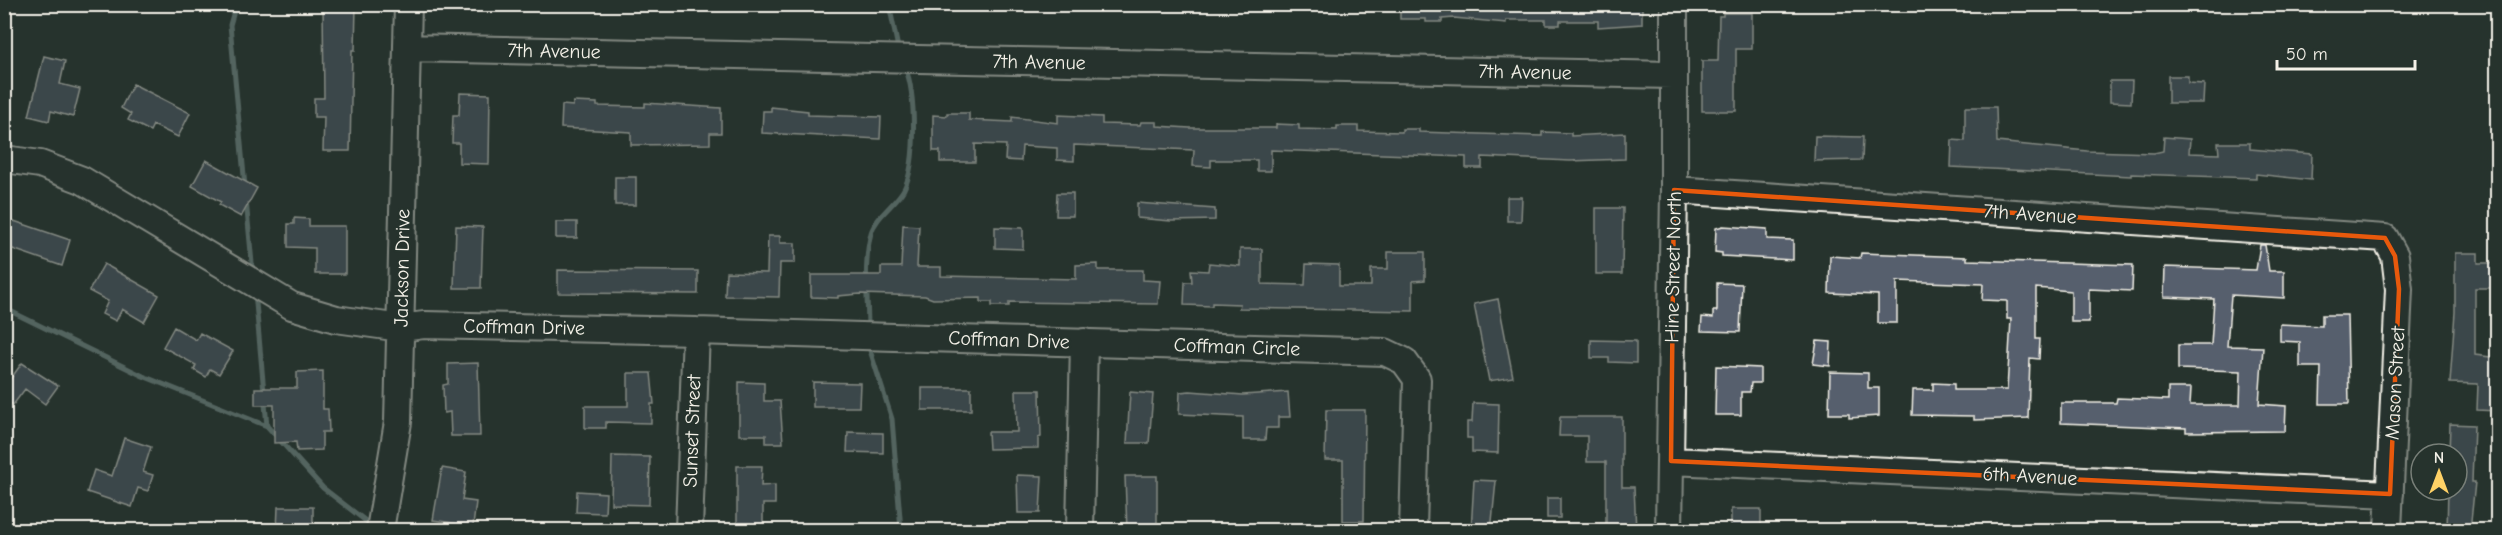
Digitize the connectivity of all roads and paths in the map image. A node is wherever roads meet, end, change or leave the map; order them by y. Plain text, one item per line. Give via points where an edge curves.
1 (408, 4) edge
2 (1674, 4) edge
3 (407, 48) junction
4 (1672, 75) junction
5 (4, 159) edge
6 (1674, 190) junction
7 (2385, 238) joint
8 (401, 328) junction
9 (696, 331) junction
10 (1084, 342) junction
11 (1671, 460) junction
12 (2390, 494) junction
13 (380, 531) edge
14 (689, 531) edge
15 (1080, 531) edge
16 (1413, 531) edge
17 (1670, 531) edge
18 (2388, 531) edge

1 - 3 street, Jackson Drive
2 - 4 street, Hine Street North
3 - 4 street, 7th Avenue
3 - 8 street, Jackson Drive
4 - 6 street, Hine Street North
5 - 8 street, Coffman Drive via 40,164 82,180 292,306 336,320
6 - 7 street, 7th Avenue
6 - 11 street, Hine Street North
7 - 12 street, Mason Street via 2395,256 2399,289
8 - 9 street, Coffman Drive via 424,325
8 - 13 street, Jackson Drive via 398,422
9 - 10 street, Coffman Drive
9 - 14 street, Sunset Street
10 - 15 street
10 - 16 street, Coffman Circle via 1385,352 1404,361 1417,379
11 - 12 street, 6th Avenue
11 - 17 street, Hine Street North
12 - 18 street, Mason Street

